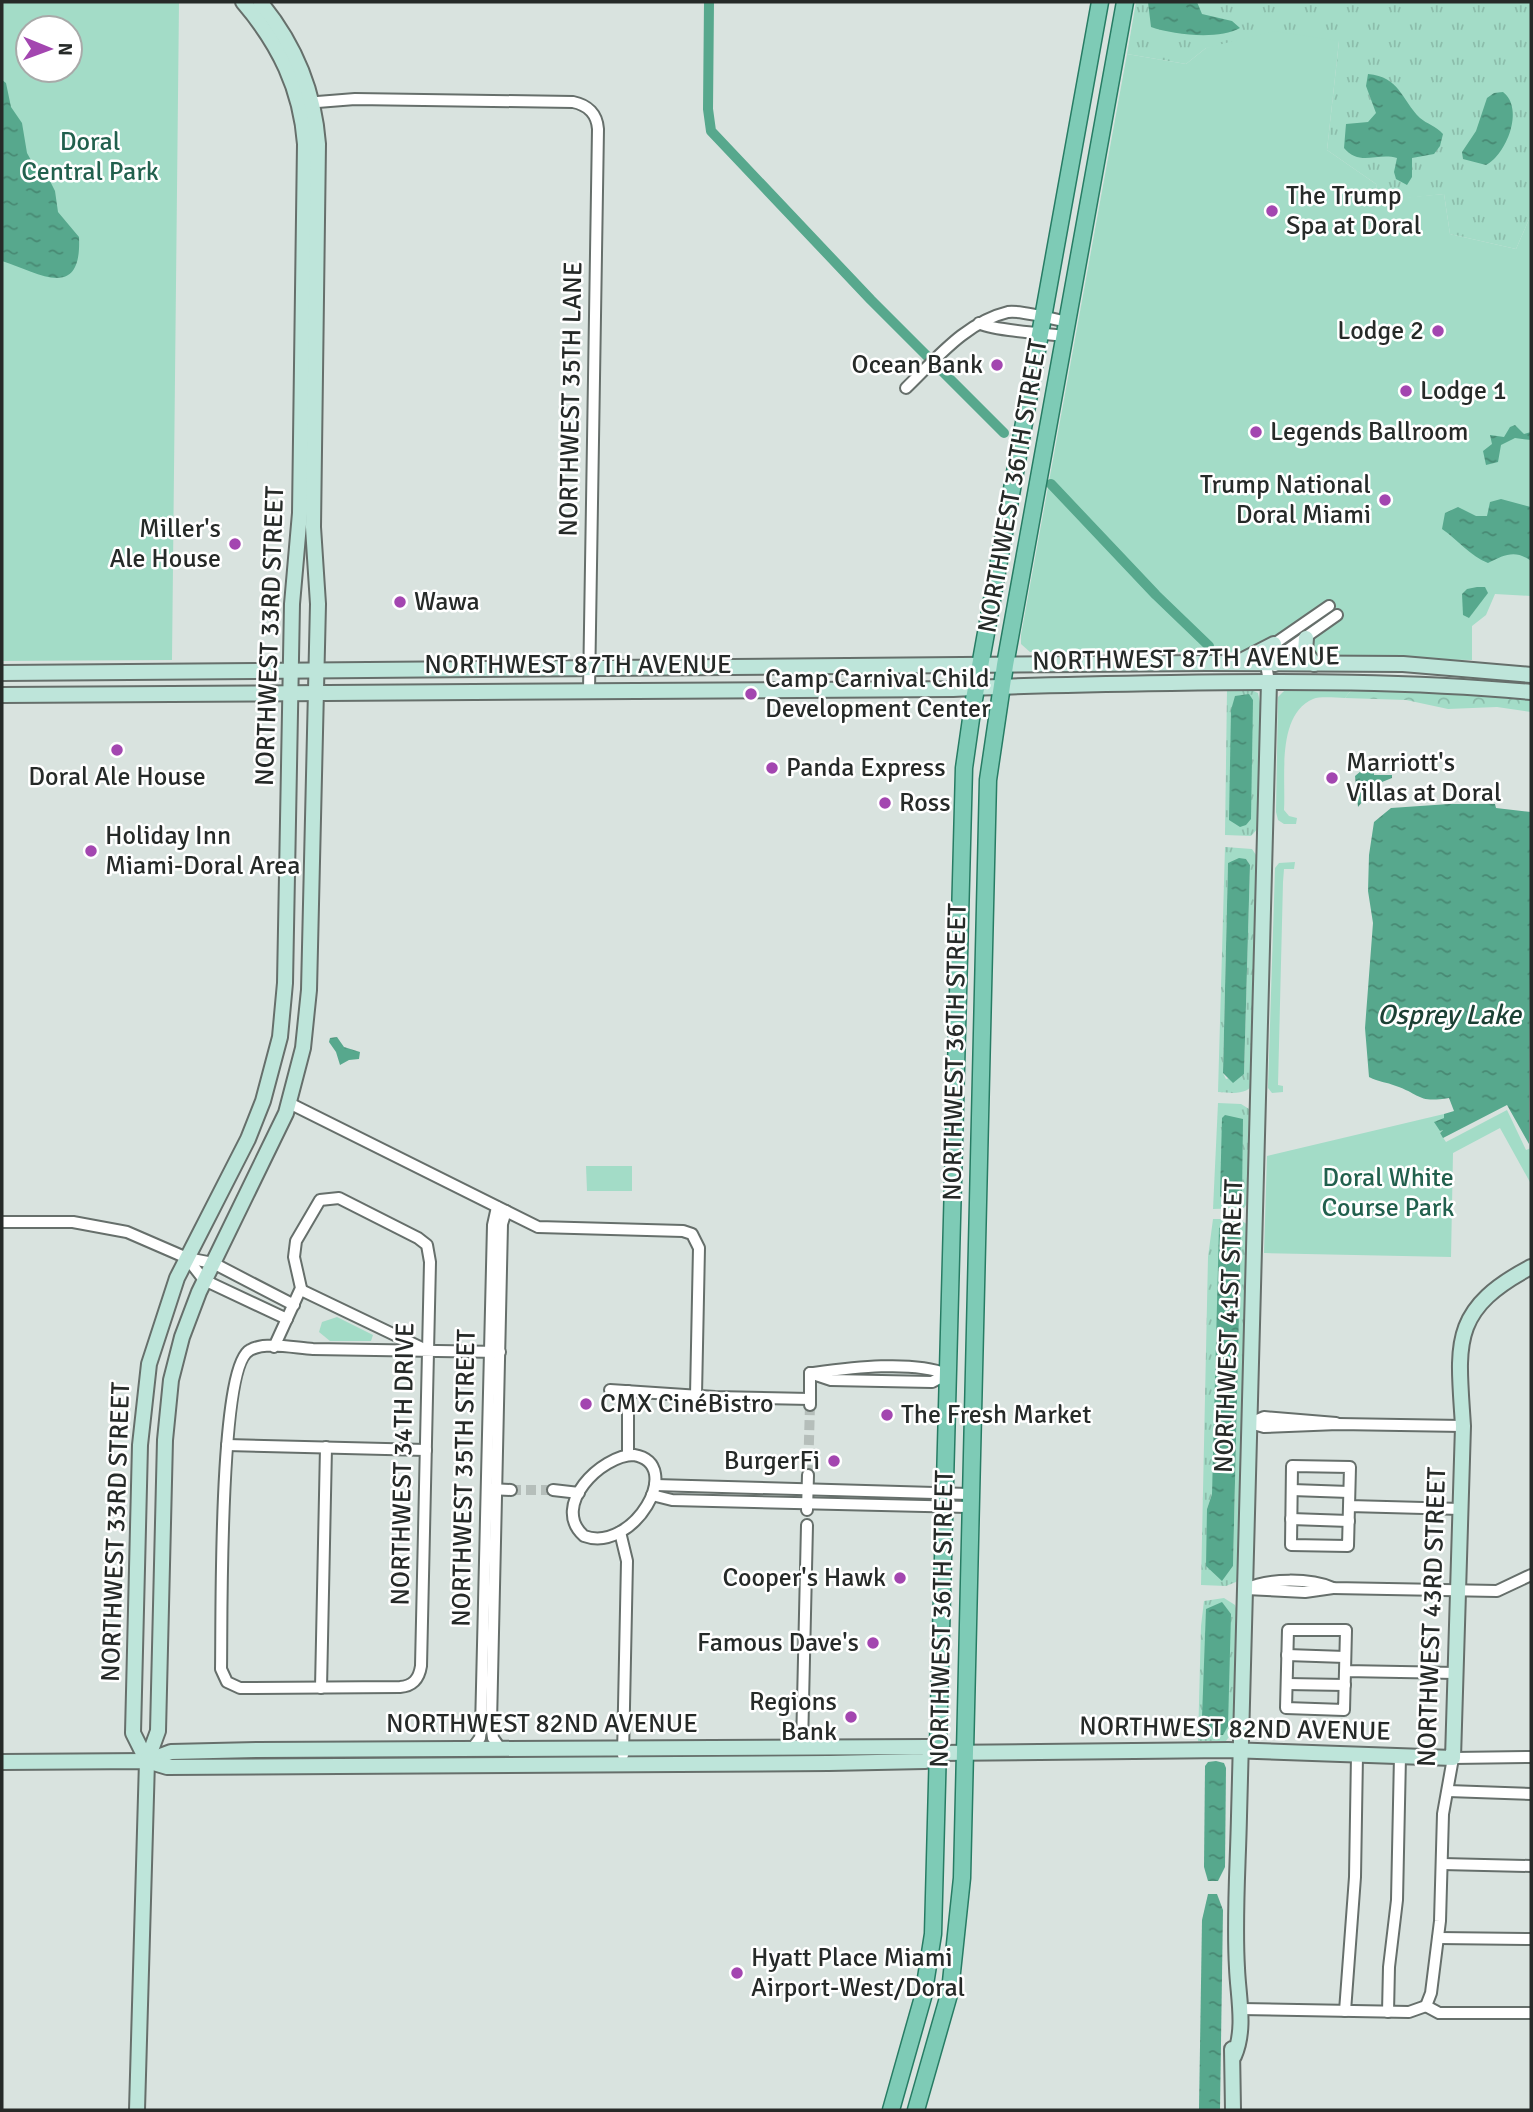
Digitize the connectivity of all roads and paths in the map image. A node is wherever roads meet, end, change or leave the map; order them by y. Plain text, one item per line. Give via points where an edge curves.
1 (243, 2) edge
2 (260, 2) edge
3 (1100, 2) edge
4 (1125, 2) edge
5 (1091, 56) junction
6 (1115, 61) junction
7 (306, 103) junction
8 (316, 277) junction
9 (303, 288) junction
10 (316, 310) junction
11 (1042, 325) junction
12 (1066, 329) junction
13 (906, 388) dead end
14 (1012, 488) junction
15 (1008, 513) junction
16 (1031, 521) junction
17 (1026, 553) junction
18 (1306, 638) junction
19 (1274, 644) junction
20 (1176, 663) junction
21 (1234, 663) junction
22 (1271, 664) junction
23 (1314, 664) junction
24 (980, 665) junction
25 (1005, 665) junction
26 (721, 667) junction
27 (590, 668) junction
28 (292, 670) junction
29 (317, 670) junction
30 (51, 672) junction
31 (2, 673) edge
32 (1531, 675) edge
33 (1269, 682) junction
34 (1119, 684) junction
35 (1001, 686) junction
36 (976, 688) junction
37 (721, 689) junction
38 (589, 690) junction
39 (291, 692) junction
40 (316, 692) junction
41 (1531, 692) edge
42 (51, 694) junction
43 (2, 695) edge
44 (958, 900) junction
45 (982, 941) junction
46 (273, 1068) junction
47 (289, 1103) junction
48 (502, 1209) junction
49 (951, 1220) junction
50 (2, 1222) edge
51 (975, 1222) junction
52 (187, 1258) junction
53 (213, 1263) junction
54 (1531, 1267) edge
55 (204, 1280) junction
56 (301, 1290) junction
57 (294, 1305) junction
58 (287, 1319) junction
59 (274, 1347) junction
60 (428, 1350) junction
61 (495, 1352) junction
62 (890, 1368) junction
63 (810, 1373) junction
64 (947, 1374) junction
65 (972, 1374) junction
66 (890, 1382) junction
67 (610, 1390) dead end
68 (628, 1391) junction
69 (696, 1395) junction
70 (1250, 1423) junction
71 (1463, 1426) junction
72 (227, 1445) junction
73 (326, 1447) junction
74 (426, 1450) junction
75 (628, 1455) junction
76 (808, 1475) tunnel mouth
77 (491, 1490) junction
78 (511, 1490) tunnel mouth
79 (553, 1490) tunnel mouth
80 (654, 1490) junction
81 (808, 1490) junction
82 (1292, 1490) junction
83 (1349, 1492) junction
84 (579, 1493) junction
85 (944, 1500) junction
86 (969, 1501) junction
87 (807, 1506) junction
88 (1349, 1506) junction
89 (1461, 1509) junction
90 (1291, 1519) junction
91 (1349, 1521) junction
92 (807, 1524) dead end
93 (620, 1532) junction
94 (1531, 1575) edge
95 (1246, 1589) junction
96 (1458, 1591) junction
97 (488, 1625) junction
98 (1287, 1655) junction
99 (1345, 1657) junction
100 (1345, 1671) junction
101 (1456, 1673) junction
102 (1287, 1684) junction
103 (1345, 1685) junction
104 (321, 1688) junction
105 (704, 1747) junction
106 (802, 1747) junction
107 (500, 1748) junction
108 (623, 1748) junction
109 (325, 1749) junction
110 (472, 1749) junction
111 (1242, 1751) junction
112 (938, 1753) junction
113 (963, 1753) junction
114 (1357, 1755) junction
115 (1400, 1756) junction
116 (1531, 1757) edge
117 (1453, 1758) junction
118 (147, 1761) junction
119 (2, 1762) edge
120 (704, 1763) junction
121 (775, 1763) junction
122 (622, 1764) junction
123 (297, 1766) junction
124 (1448, 1791) junction
125 (1531, 1794) edge
126 (1442, 1864) junction
127 (1531, 1866) edge
128 (1438, 1938) junction
129 (1531, 1938) edge
130 (1237, 1971) junction
131 (1426, 2006) junction
132 (1240, 2009) junction
133 (920, 2010) junction
134 (946, 2011) junction
135 (1345, 2011) junction
136 (1388, 2012) junction
137 (1531, 2013) edge
138 (1234, 2056) junction
139 (905, 2064) junction
140 (922, 2090) junction
141 (897, 2107) edge
142 (137, 2110) edge
143 (916, 2110) edge
144 (1233, 2110) edge

1 - 7 street, NORTHWEST 33RD STREET via 278,50
2 - 7 street, NORTHWEST 33RD STREET via 293,50
3 - 5 main road, NORTHWEST 36TH STREET
4 - 6 main road, NORTHWEST 36TH STREET
5 - 6 main road
5 - 11 main road, NORTHWEST 36TH STREET
6 - 12 main road, NORTHWEST 36TH STREET
7 - 8 street, NORTHWEST 33RD STREET via 318,144
7 - 9 street, NORTHWEST 33RD STREET
7 - 27 street, NORTHWEST 35TH LANE via 355,99 573,102 591,110 598,129
8 - 9 street
8 - 10 street, NORTHWEST 33RD STREET
9 - 10 street
9 - 28 street, NORTHWEST 33RD STREET
10 - 29 street, NORTHWEST 33RD STREET via 313,527
11 - 12 street
11 - 13 street via 987,328 979,323
11 - 14 main road, NORTHWEST 36TH STREET
12 - 16 main road, NORTHWEST 36TH STREET
14 - 15 main road, NORTHWEST 36TH STREET
14 - 16 main road
15 - 17 main road via 1016,522
15 - 24 main road, NORTHWEST 36TH STREET
16 - 17 main road, NORTHWEST 36TH STREET
17 - 25 main road, NORTHWEST 36TH STREET
18 - 19 street, NORTHWEST 41ST STREET via 1333,611
18 - 22 street, NORTHWEST 41ST STREET
18 - 23 street via 1306,651
19 - 21 street
19 - 22 street, NORTHWEST 41ST STREET
20 - 21 street, NORTHWEST 87TH AVENUE
20 - 25 street, NORTHWEST 87TH AVENUE
20 - 34 street
21 - 22 street, NORTHWEST 87TH AVENUE
22 - 23 street, NORTHWEST 87TH AVENUE
22 - 33 street, NORTHWEST 41ST STREET
23 - 32 street, NORTHWEST 87TH AVENUE via 1423,665
24 - 25 street, NORTHWEST 87TH AVENUE
24 - 26 street, NORTHWEST 87TH AVENUE
24 - 36 main road, NORTHWEST 36TH STREET
25 - 35 main road, NORTHWEST 36TH STREET
26 - 27 street, NORTHWEST 87TH AVENUE
26 - 37 street
27 - 29 street, NORTHWEST 87TH AVENUE
27 - 38 street, NORTHWEST 35TH LANE
28 - 29 street, NORTHWEST 87TH AVENUE
28 - 30 street, NORTHWEST 87TH AVENUE
28 - 39 street, NORTHWEST 33RD STREET
29 - 40 street, NORTHWEST 33RD STREET
30 - 31 street, NORTHWEST 87TH AVENUE
30 - 42 street
33 - 34 street, NORTHWEST 87TH AVENUE
33 - 41 street, NORTHWEST 87TH AVENUE via 1396,681
33 - 70 street, NORTHWEST 41ST STREET
34 - 35 street, NORTHWEST 87TH AVENUE
35 - 36 street, NORTHWEST 87TH AVENUE
35 - 45 main road, NORTHWEST 36TH STREET via 988,780
36 - 37 street, NORTHWEST 87TH AVENUE
36 - 44 main road, NORTHWEST 36TH STREET via 962,792
37 - 38 street, NORTHWEST 87TH AVENUE
38 - 40 street, NORTHWEST 87TH AVENUE
39 - 40 street, NORTHWEST 87TH AVENUE
39 - 42 street, NORTHWEST 87TH AVENUE
39 - 46 street, NORTHWEST 33RD STREET via 284,991
40 - 47 street, NORTHWEST 33RD STREET via 309,990 304,1042
42 - 43 street, NORTHWEST 87TH AVENUE
44 - 45 main road via 970,906
44 - 49 main road, NORTHWEST 36TH STREET
45 - 51 main road, NORTHWEST 36TH STREET
46 - 47 street via 279,1094
46 - 52 street, NORTHWEST 33RD STREET via 248,1139
47 - 48 street
47 - 53 street, NORTHWEST 33RD STREET via 273,1145
48 - 61 street, NORTHWEST 35TH STREET
48 - 69 street via 538,1227 683,1231 694,1236 699,1248
49 - 51 main road
49 - 64 main road, NORTHWEST 36TH STREET
50 - 52 street via 110,1227
51 - 65 main road, NORTHWEST 36TH STREET
52 - 53 street
52 - 55 street
52 - 118 street, NORTHWEST 33RD STREET via 158,1329 141,1412 133,1734
53 - 55 street, NORTHWEST 33RD STREET
53 - 57 street
54 - 71 street, NORTHWEST 43RD STREET via 1495,1289 1473,1315 1459,1357
55 - 58 street
55 - 118 street, NORTHWEST 33RD STREET via 180,1344 168,1402 158,1731
56 - 57 street
56 - 60 street
56 - 60 street, NORTHWEST 34TH DRIVE via 294,1257 296,1241 316,1203 330,1197 418,1238 428,1248
57 - 58 street
58 - 59 street
59 - 60 street
59 - 72 street via 252,1349 240,1361 230,1401
60 - 61 street
60 - 74 street, NORTHWEST 34TH DRIVE
61 - 77 street, NORTHWEST 35TH STREET
62 - 63 street
62 - 64 street via 933,1368
62 - 66 street
63 - 66 street via 831,1380
63 - 69 street via 810,1402
64 - 65 main road
64 - 66 street via 932,1382
64 - 85 main road, NORTHWEST 36TH STREET
65 - 86 main road, NORTHWEST 36TH STREET
67 - 68 street
68 - 69 street
68 - 75 street
70 - 71 street via 1264,1417 1338,1424
70 - 95 street, NORTHWEST 41ST STREET
71 - 89 street, NORTHWEST 43RD STREET
72 - 73 street
72 - 104 street via 221,1670 227,1682 240,1688
73 - 74 street
73 - 104 street
74 - 104 street, NORTHWEST 34TH DRIVE via 421,1666 416,1681 402,1687
75 - 80 street via 648,1460 655,1472
75 - 84 street via 600,1466
76 - 81 street
77 - 78 street
77 - 97 street, NORTHWEST 35TH STREET
79 - 84 street
80 - 81 street
80 - 87 street via 672,1500
80 - 93 street via 641,1515
81 - 85 street
81 - 87 street
82 - 83 street
82 - 83 street via 1292,1466 1350,1467
82 - 90 street
83 - 88 street
84 - 93 street via 573,1518 580,1534 596,1539
85 - 86 street
85 - 87 street
85 - 112 main road, NORTHWEST 36TH STREET
86 - 113 main road, NORTHWEST 36TH STREET
88 - 89 street
88 - 91 street
89 - 96 street, NORTHWEST 43RD STREET
90 - 91 street
90 - 91 street via 1291,1545 1348,1546
92 - 106 street
93 - 108 street via 627,1561
94 - 96 street via 1502,1590
95 - 96 street via 1260,1581
95 - 111 street, NORTHWEST 41ST STREET
96 - 101 street, NORTHWEST 43RD STREET
97 - 107 street, NORTHWEST 35TH STREET via 491,1729
97 - 110 street, NORTHWEST 35TH STREET via 480,1738
98 - 99 street
98 - 99 street via 1288,1630 1346,1630
98 - 102 street
99 - 100 street
100 - 101 street
100 - 103 street
101 - 117 street, NORTHWEST 43RD STREET
102 - 103 street
102 - 103 street via 1286,1708 1344,1710
105 - 106 street, NORTHWEST 82ND AVENUE
105 - 108 street, NORTHWEST 82ND AVENUE
105 - 120 street
106 - 112 street, NORTHWEST 82ND AVENUE via 929,1747
106 - 121 street
107 - 108 street, NORTHWEST 82ND AVENUE
107 - 110 street, NORTHWEST 82ND AVENUE
108 - 122 street
109 - 110 street, NORTHWEST 82ND AVENUE
109 - 118 street, NORTHWEST 82ND AVENUE via 171,1752
109 - 123 street via 305,1757
111 - 113 street, NORTHWEST 82ND AVENUE
111 - 114 street, NORTHWEST 82ND AVENUE
111 - 130 street, NORTHWEST 41ST STREET
112 - 113 street, NORTHWEST 82ND AVENUE
112 - 121 street, NORTHWEST 82ND AVENUE via 925,1761
112 - 133 main road, NORTHWEST 36TH STREET via 933,1934
113 - 134 main road, NORTHWEST 36TH STREET via 962,1878
114 - 115 street, NORTHWEST 82ND AVENUE
114 - 135 street
115 - 117 street, NORTHWEST 82ND AVENUE
115 - 136 street via 1397,1900
116 - 117 street, NORTHWEST 82ND AVENUE
117 - 124 street, NORTHWEST 43RD STREET
118 - 119 street, NORTHWEST 82ND AVENUE
118 - 123 street, NORTHWEST 82ND AVENUE via 167,1767
118 - 142 street, NORTHWEST 33RD STREET
120 - 121 street, NORTHWEST 82ND AVENUE
120 - 122 street, NORTHWEST 82ND AVENUE
122 - 123 street, NORTHWEST 82ND AVENUE
124 - 125 street
124 - 126 street, NORTHWEST 43RD STREET
126 - 127 street
126 - 128 street, NORTHWEST 43RD STREET
128 - 129 street
128 - 131 street, NORTHWEST 43RD STREET
130 - 132 street, NORTHWEST 41ST STREET
130 - 138 street, NORTHWEST 41ST STREET via 1233,1984
131 - 136 street
131 - 137 street via 1439,2013
132 - 135 street
132 - 138 street, NORTHWEST 41ST STREET via 1239,2045
133 - 134 main road
133 - 139 main road, NORTHWEST 36TH STREET
134 - 140 main road, NORTHWEST 36TH STREET
135 - 136 street
138 - 144 street, NORTHWEST 41ST STREET
139 - 140 main road via 909,2081
139 - 141 main road, NORTHWEST 36TH STREET
140 - 143 main road, NORTHWEST 36TH STREET

